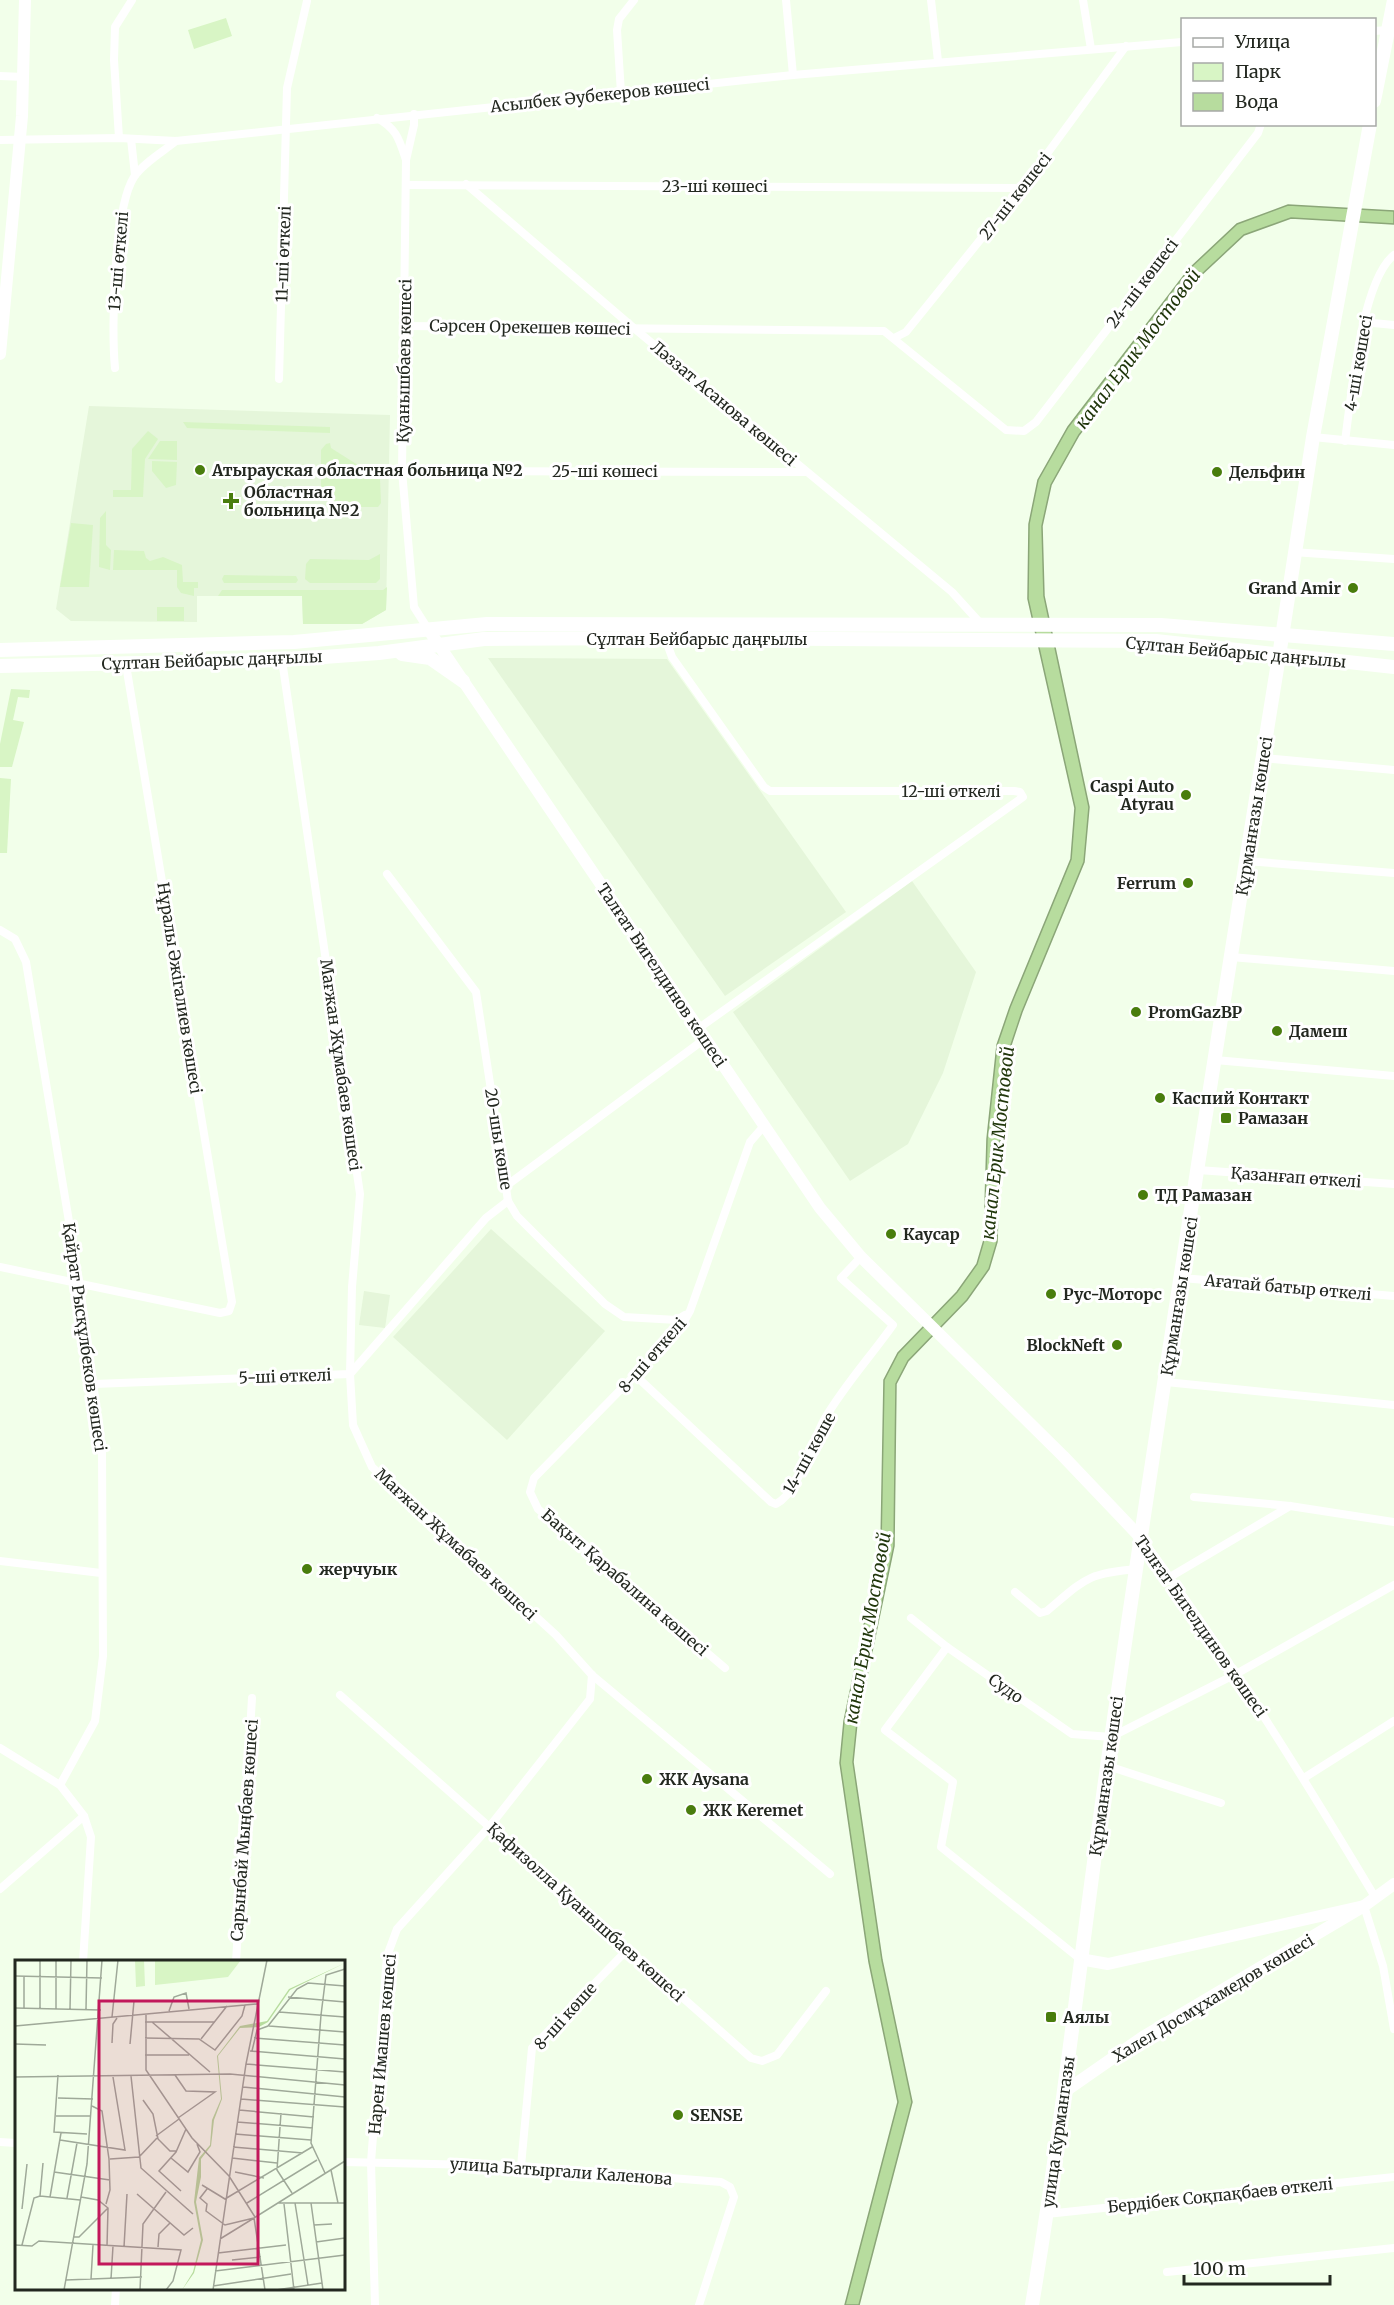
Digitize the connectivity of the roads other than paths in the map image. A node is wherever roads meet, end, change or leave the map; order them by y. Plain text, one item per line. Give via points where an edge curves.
1 (25, 0) edge
2 (132, 0) edge
3 (634, 0) edge
4 (786, 0) edge
5 (931, 0) edge
6 (1083, 0) edge
7 (1394, 0) edge
8 (307, 1) edge
9 (1381, 31) edge
10 (1181, 42) edge
11 (1126, 46) junction
12 (1091, 49) junction
13 (938, 61) junction
14 (793, 75) junction
15 (0, 76) edge
16 (24, 77) junction
17 (1376, 81) edge
18 (621, 93) junction
19 (414, 114) junction
20 (376, 118) junction
21 (1260, 126) edge
22 (1370, 126) edge
23 (288, 129) junction
24 (19, 138) junction
25 (119, 138) junction
26 (131, 139) junction
27 (0, 140) edge
28 (176, 141) junction
29 (406, 160) junction
30 (135, 175) junction
31 (466, 184) junction
32 (407, 185) junction
33 (1022, 188) junction
34 (1394, 255) edge
35 (1363, 322) junction
36 (1394, 325) edge
37 (405, 326) junction
38 (635, 329) junction
39 (894, 338) junction
40 (0, 354) edge
41 (115, 368) dead end
42 (279, 379) dead end
43 (1015, 432) joint
44 (1312, 437) junction
45 (1345, 441) junction
46 (1394, 445) edge
47 (402, 471) junction
48 (807, 472) junction
49 (1293, 552) junction
50 (1394, 560) edge
51 (1285, 608) junction
52 (981, 624) junction
53 (428, 629) junction
54 (1252, 631) junction
55 (1282, 633) junction
56 (1302, 635) junction
57 (665, 638) junction
58 (1394, 644) edge
59 (438, 645) junction
60 (0, 650) edge
61 (1245, 652) junction
62 (379, 653) junction
63 (1279, 656) junction
64 (1306, 659) junction
65 (282, 660) junction
66 (126, 665) junction
67 (0, 666) edge
68 (1394, 667) edge
69 (463, 681) junction
70 (1275, 685) junction
71 (1263, 758) junction
72 (1394, 770) edge
73 (1246, 861) junction
74 (1394, 873) edge
75 (387, 874) dead end
76 (0, 930) edge
77 (1231, 957) junction
78 (1394, 970) edge
79 (702, 1033) junction
80 (1215, 1059) junction
81 (1394, 1076) edge
82 (764, 1126) junction
83 (1198, 1170) junction
84 (1394, 1184) edge
85 (506, 1186) junction
86 (508, 1201) junction
87 (861, 1257) junction
88 (0, 1267) edge
89 (1182, 1278) junction
90 (79, 1282) junction
91 (1394, 1296) edge
92 (690, 1311) junction
93 (350, 1374) junction
94 (636, 1376) junction
95 (1166, 1382) junction
96 (94, 1384) junction
97 (1394, 1406) edge
98 (530, 1492) joint
99 (1194, 1497) dead end
100 (1290, 1506) junction
101 (1394, 1522) edge
102 (1142, 1539) junction
103 (0, 1561) edge
104 (1138, 1569) junction
105 (101, 1573) junction
106 (1170, 1577) junction
107 (1394, 1585) edge
108 (1015, 1592) dead end
109 (910, 1618) dead end
110 (947, 1647) junction
111 (725, 1668) dead end
112 (1236, 1674) junction
113 (592, 1675) junction
114 (340, 1695) dead end
115 (252, 1698) dead end
116 (1394, 1720) edge
117 (1111, 1737) junction
118 (0, 1748) edge
119 (1108, 1766) junction
120 (1304, 1778) junction
121 (60, 1785) junction
122 (1221, 1803) dead end
123 (84, 1816) junction
124 (490, 1826) junction
125 (830, 1874) dead end
126 (1394, 1884) edge
127 (0, 1890) edge
128 (1375, 1898) junction
129 (1364, 1906) junction
130 (627, 1950) junction
131 (1080, 1959) junction
132 (82, 1960) edge
133 (236, 1960) edge
134 (826, 1991) dead end
135 (1394, 2029) edge
136 (1064, 2092) junction
137 (0, 2142) edge
138 (15, 2143) edge
139 (345, 2162) edge
140 (371, 2162) junction
141 (521, 2166) junction
142 (1394, 2177) edge
143 (1047, 2214) junction
144 (1394, 2248) edge
145 (1167, 2272) dead end
146 (116, 2290) edge
147 (115, 2305) edge
148 (375, 2305) edge
149 (699, 2305) edge
150 (1032, 2305) edge

1 - 16 street
2 - 25 street via 115,27
3 - 18 street via 619,19 616,30
4 - 14 street
5 - 13 street
6 - 12 street
7 - 9 main road
8 - 23 street, 11-ші өткелі via 287,88
9 - 17 main road
10 - 11 street, Асылбек Әубекеров көшесі
11 - 12 street, Асылбек Әубекеров көшесі
11 - 33 street, 27-ші көшесі
12 - 13 street, Асылбек Әубекеров көшесі
13 - 14 street, Асылбек Әубекеров көшесі
14 - 18 street, Асылбек Әубекеров көшесі
15 - 16 street
16 - 24 street
18 - 19 street, Асылбек Әубекеров көшесі
19 - 20 street, Асылбек Әубекеров көшесі
19 - 29 street, Қуанышбаев көшесі
20 - 23 street, Асылбек Әубекеров көшесі
20 - 29 street, Қуанышбаев көшесі via 391,126
21 - 43 street, 24-ші көшесі via 1036,422
22 - 44 main road
23 - 28 street, Асылбек Әубекеров көшесі
23 - 42 street, 11-ші өткелі
24 - 25 street, Асылбек Әубекеров көшесі
24 - 27 street, Асылбек Әубекеров көшесі
24 - 40 street
25 - 26 street, Асылбек Әубекеров көшесі
26 - 28 street, Асылбек Әубекеров көшесі
26 - 30 street
28 - 30 street, 13-ші өткелі
29 - 32 street, Қуанышбаев көшесі
30 - 41 street, 13-ші өткелі via 123,201 112,339
31 - 32 street, 23-ші көшесі
31 - 33 street, 23-ші көшесі
31 - 38 street, Ләззат Асанова көшесі
32 - 37 street, Қуанышбаев көшесі
33 - 39 street, 27-ші көшесі via 906,332
34 - 35 street, 4-ші көшесі via 1382,270
35 - 36 street
35 - 45 street, 4-ші көшесі
37 - 38 street, Сәрсен Орекешев көшесі
37 - 47 street, Қуанышбаев көшесі
38 - 39 street, Сәрсен Орекешев көшесі via 884,331
38 - 48 street, Ләззат Асанова көшесі
39 - 43 street, Сәрсен Орекешев көшесі via 1006,430
44 - 45 street
44 - 49 main road
45 - 46 street
47 - 48 street, 25-ші көшесі
47 - 53 street, Қуанышбаев көшесі via 414,607
48 - 52 street, Ләззат Асанова көшесі via 952,592
49 - 50 street
49 - 51 main road
51 - 54 main road via 1272,625
51 - 55 main road
51 - 56 main road via 1290,625
52 - 53 main road, Сұлтан Бейбарыс даңғылы via 487,624
52 - 54 main road, Сұлтан Бейбарыс даңғылы via 1161,625
53 - 59 street, Талғат Бигелдинов көшесі
53 - 60 main road, Сұлтан Бейбарыс даңғылы via 294,642
54 - 55 main road, Сұлтан Бейбарыс даңғылы
55 - 56 main road, Сұлтан Бейбарыс даңғылы
55 - 63 main road, Құрманғазы көшесі
56 - 58 main road, Сұлтан Бейбарыс даңғылы
57 - 59 main road, Сұлтан Бейбарыс даңғылы via 484,639
57 - 61 main road, Сұлтан Бейбарыс даңғылы via 1156,641
57 - 79 street, 12-ші өткелі via 672,657 764,787 770,790 1023,794 1021,801
59 - 62 main road, Сұлтан Бейбарыс даңғылы
59 - 69 street, Талғат Бигелдинов көшесі
61 - 63 main road, Сұлтан Бейбарыс даңғылы
61 - 70 main road via 1267,666
62 - 65 main road, Сұлтан Бейбарыс даңғылы
62 - 69 main road via 430,658
63 - 64 main road, Сұлтан Бейбарыс даңғылы
63 - 70 main road, Құрманғазы көшесі
64 - 68 main road, Сұлтан Бейбарыс даңғылы
64 - 70 main road via 1284,666
65 - 66 main road, Сұлтан Бейбарыс даңғылы
65 - 93 street, Мағжан Жұмабаев көшесі via 360,1194
66 - 67 main road, Сұлтан Бейбарыс даңғылы
66 - 90 street, Нұралы Әжiгалиев көшесi via 232,1302 229,1311 220,1313
69 - 79 street, Талғат Бигелдинов көшесі
70 - 71 main road, Құрманғазы көшесі
71 - 72 street
71 - 73 main road, Құрманғазы көшесі
73 - 74 street
73 - 77 main road, Құрманғазы көшесі
75 - 85 street, 20-шы көше via 476,992
76 - 90 street, Қайрат Рысқұлбеков көшесі via 15,939 26,962
77 - 78 street
77 - 80 main road, Құрманғазы көшесі
79 - 82 street, Талғат Бигелдинов көшесі
79 - 85 street
80 - 81 street
80 - 83 main road, Құрманғазы көшесі
82 - 87 street, Талғат Бигелдинов көшесі via 820,1208
82 - 92 street, 8-ші өткелі via 750,1142
83 - 84 street, Қазанғап өткелі
83 - 89 main road, Құрманғазы көшесі
85 - 86 street, 20-шы көше
86 - 92 street, 20-шы көше via 517,1216 605,1304 624,1317 677,1320
86 - 93 street, 5-ші өткелі via 486,1218
87 - 94 street, 14-ші көше via 841,1278 893,1325 825,1419 792,1488 781,1502 771,1502
87 - 102 street, Талғат Бигелдинов көшесі
88 - 90 street
89 - 91 street, Ағатай батыр өткелі
89 - 95 main road, Құрманғазы көшесі
90 - 96 street, Қайрат Рысқұлбеков көшесі
92 - 94 street, 8-ші өткелі via 679,1330
93 - 96 street, 5-ші өткелі
93 - 113 street, Мағжан Жұмабаев көшесі via 353,1425 372,1467 556,1635
94 - 98 street, 8-ші өткелі via 534,1478
95 - 97 street
95 - 102 main road, Құрманғазы көшесі
96 - 105 street, Қайрат Рысқұлбеков көшесі via 102,1448
98 - 111 street, Бақыт Қарабалина көшесі via 538,1509
99 - 100 street
100 - 101 street
100 - 106 street
102 - 104 main road, Құрманғазы көшесі
102 - 106 street, Талғат Бигелдинов көшесі
103 - 105 street
104 - 108 street via 1102,1572 1084,1579 1040,1613
104 - 117 main road, Құрманғазы көшесі
105 - 121 street, Қайрат Рысқұлбеков көшесі via 103,1656 95,1720
106 - 112 street, Талғат Бигелдинов көшесі
107 - 112 street
109 - 110 street, Судо
110 - 117 street, Судо via 1072,1734
110 - 131 street via 885,1730 953,1782 941,1847
112 - 117 street
112 - 120 street, Талғат Бигелдинов көшесі
113 - 124 street, Нарен Имашев көшесi via 590,1699
113 - 125 street, Мағжан Жұмабаев көшесі
114 - 124 street, Қафизолла Қуанышбаев көшесi
115 - 133 street, Сарынбай Мыңбаев көшесі
116 - 120 street
117 - 119 main road, Құрманғазы көшесі
118 - 121 street
119 - 122 street
119 - 131 main road, Құрманғазы көшесі
120 - 128 street, Талғат Бигелдинов көшесі
121 - 123 street
123 - 127 street
123 - 132 street via 91,1837
124 - 130 street, Қафизолла Қуанышбаев көшесi
124 - 140 street, Нарен Имашев көшесi via 397,1929 387,1956
126 - 128 street, Халел Досмұхамедов көшесі
128 - 129 street, Халел Досмұхамедов көшесі
129 - 131 street, Халел Досмұхамедов көшесі via 1108,1964
129 - 135 street via 1383,1966
129 - 136 street, Халел Досмұхамедов көшесі via 1143,2037
130 - 134 street, Қафизолла Қуанышбаев көшесi via 751,2058 762,2061 777,2055
130 - 141 street, 8-шi көше via 532,2048
131 - 136 main road, улица Курмангазы
136 - 143 main road, улица Курмангазы
137 - 138 street
139 - 140 street, улица Батыргали Каленова
140 - 141 street, улица Батыргали Каленова
140 - 148 street, Нарен Имашев көшесi
141 - 149 street, улица Батыргали Каленова via 721,2182 730,2187 734,2197
142 - 143 street, Бердібек Соқпақбаев өткелі
143 - 150 main road, улица Курмангазы
144 - 145 street
146 - 147 street

